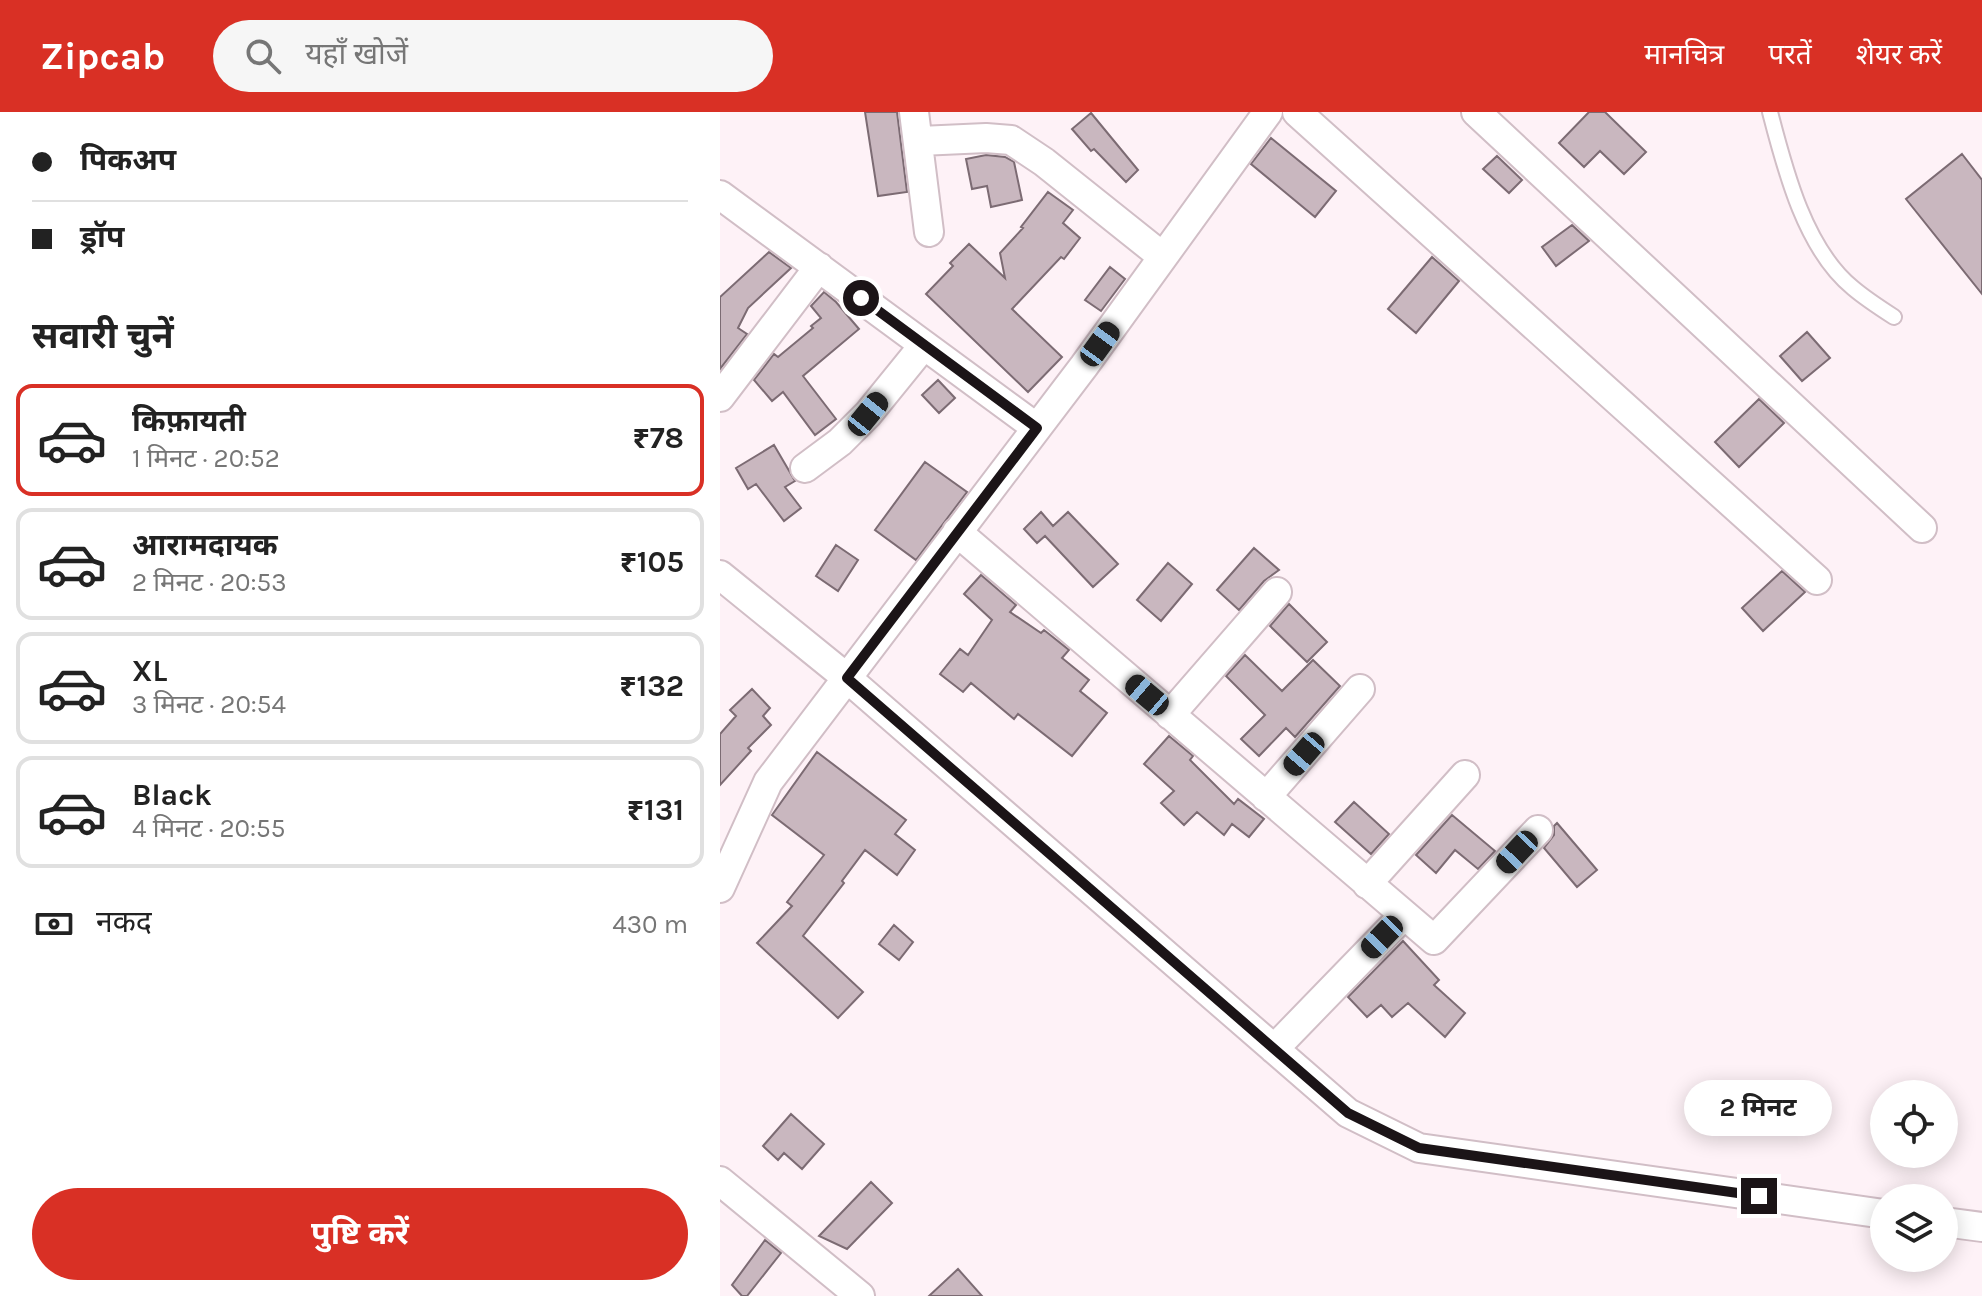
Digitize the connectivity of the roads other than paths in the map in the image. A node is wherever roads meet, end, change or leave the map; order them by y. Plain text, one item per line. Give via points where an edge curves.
1 (914, 112) edge
2 (1268, 112) edge
3 (1297, 112) edge
4 (1476, 112) edge
5 (1770, 112) edge
6 (920, 141) junction
7 (720, 195) edge
8 (929, 232) dead end
9 (1163, 257) junction
10 (819, 267) junction
11 (1894, 317) dead end
12 (924, 345) junction
13 (720, 397) edge
14 (1037, 428) junction
15 (805, 468) dead end
16 (1922, 528) dead end
17 (957, 532) junction
18 (720, 575) edge
19 (1817, 580) dead end
20 (1277, 592) dead end
21 (847, 678) junction
22 (1360, 689) dead end
23 (1170, 715) junction
24 (1465, 775) dead end
25 (1266, 797) junction
26 (1538, 830) dead end
27 (1367, 884) junction
28 (720, 888) edge
29 (1404, 915) junction
30 (1274, 1049) junction
31 (720, 1181) edge
32 (1870, 1212) edge
33 (1958, 1224) edge
34 (1982, 1227) edge
35 (860, 1296) edge

1 - 6 street
2 - 9 street
3 - 19 street
4 - 16 street
5 - 11 lane via 1814,242 1851,287
6 - 8 street
6 - 9 street via 1011,140
7 - 10 street
9 - 14 street
10 - 12 street
10 - 13 street
12 - 14 street
12 - 15 street via 868,414
14 - 17 street
17 - 21 street
17 - 23 street
18 - 21 street
20 - 23 street
21 - 28 street via 768,782
21 - 30 street
22 - 25 street
23 - 25 street
24 - 27 street
25 - 27 street
26 - 29 street via 1434,940
27 - 29 street
29 - 30 street
30 - 32 street via 1348,1113 1419,1148
31 - 35 street
33 - 34 street

